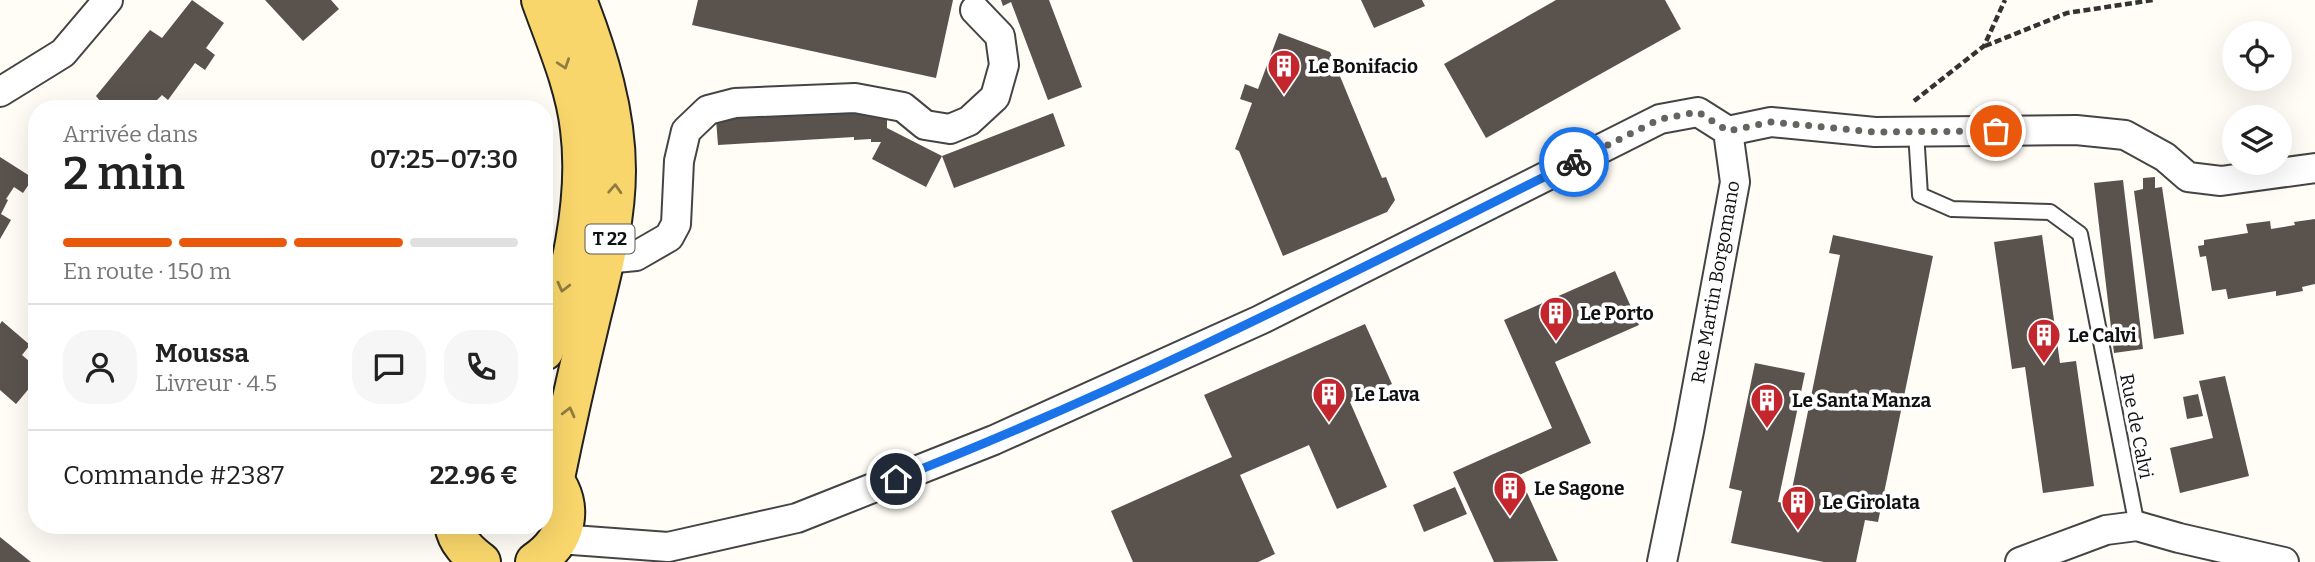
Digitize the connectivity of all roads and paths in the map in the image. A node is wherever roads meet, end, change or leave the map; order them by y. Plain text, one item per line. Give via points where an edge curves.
1 (108, 0) edge
2 (541, 0) edge
3 (576, 0) edge
4 (2005, 0) edge
5 (2153, 0) edge
6 (975, 10) dead end
7 (1984, 46) junction
8 (0, 92) edge
9 (1728, 131) junction
10 (1875, 132) junction
11 (1916, 132) junction
12 (2315, 168) edge
13 (605, 260) junction
14 (553, 326) edge
15 (553, 464) edge
16 (553, 478) edge
17 (2137, 526) junction
18 (456, 534) edge
19 (547, 550) edge
20 (480, 562) edge
21 (1662, 562) edge
22 (2020, 562) edge
23 (2284, 562) edge

1 - 8 street via 62,53
2 -> 14 main road, T 22 via 567,73 580,128 583,179 576,237
13 -> 3 main road, T 22 via 616,169 598,60
4 - 7 path
5 - 7 path via 2067,13
6 - 13 street via 1000,36 1004,65 995,97 970,121 950,129 925,125 903,107 855,99 735,103 708,110 686,131 679,161 676,224 669,237 636,256
7 - 10 path
9 - 10 street via 1771,122
9 - 19 street via 1698,112 1660,119 1260,320 994,440 797,518 668,547
9 - 21 street, Rue Martin Borgomano via 1735,182
10 - 11 street
11 - 12 street via 2125,135 2188,177 2221,181
11 - 17 lane, Rue de Calvi via 1920,195 1952,209 2050,212 2080,234
15 -> 13 main road, T 22
16 - 19 main road via 566,508 564,524
17 - 22 street via 2106,530
17 - 23 street
18 - 20 main road

